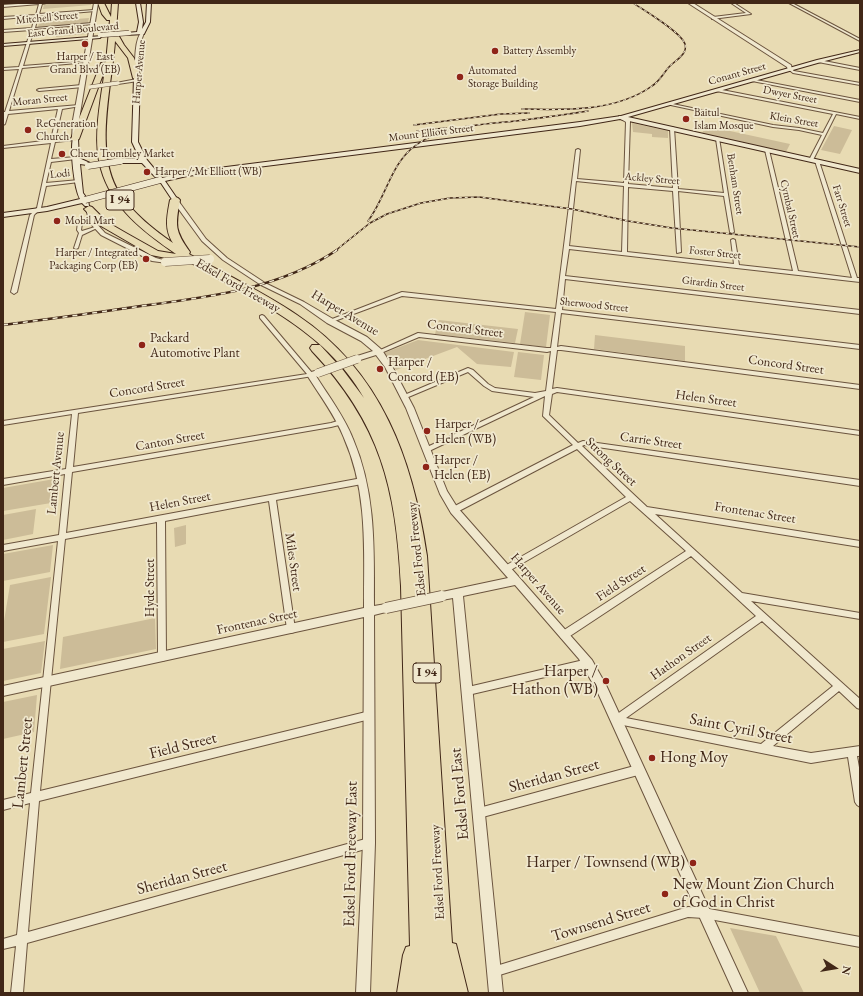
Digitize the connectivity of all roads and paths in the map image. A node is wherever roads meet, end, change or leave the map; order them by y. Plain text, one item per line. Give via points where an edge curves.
1 (41, 3) edge
2 (45, 3) edge
3 (96, 3) edge
4 (101, 3) edge
5 (111, 3) edge
6 (115, 3) edge
7 (138, 3) edge
8 (149, 3) edge
9 (690, 3) edge
10 (733, 3) edge
11 (790, 3) edge
12 (3, 6) edge
13 (94, 11) junction
14 (37, 15) junction
15 (3, 18) edge
16 (713, 18) junction
17 (109, 19) junction
18 (92, 24) junction
19 (33, 28) junction
20 (3, 31) edge
21 (113, 31) junction
22 (142, 32) junction
23 (90, 37) junction
24 (860, 40) edge
25 (29, 42) junction
26 (3, 44) edge
27 (860, 51) edge
28 (106, 59) junction
29 (819, 61) junction
30 (86, 62) junction
31 (20, 68) junction
32 (790, 69) junction
33 (860, 69) edge
34 (3, 70) edge
35 (137, 79) junction
36 (752, 80) junction
37 (860, 84) edge
38 (82, 87) junction
39 (39, 90) dead end
40 (717, 90) junction
41 (860, 100) edge
42 (668, 104) junction
43 (79, 106) junction
44 (60, 108) junction
45 (5, 113) edge
46 (835, 113) junction
47 (620, 117) junction
48 (860, 118) edge
49 (3, 124) edge
50 (672, 128) junction
51 (824, 134) junction
52 (75, 139) junction
53 (718, 139) junction
54 (53, 142) junction
55 (3, 147) edge
56 (578, 150) dead end
57 (767, 150) junction
58 (135, 152) junction
59 (76, 159) junction
60 (121, 159) junction
61 (814, 160) junction
62 (48, 161) junction
63 (144, 161) junction
64 (88, 164) junction
65 (77, 170) junction
66 (860, 170) edge
67 (160, 180) junction
68 (575, 180) junction
69 (79, 181) junction
70 (44, 185) junction
71 (626, 186) junction
72 (676, 190) junction
73 (727, 195) junction
74 (175, 200) junction
75 (87, 205) junction
76 (35, 211) junction
77 (3, 215) edge
78 (80, 223) dead end
79 (95, 228) junction
80 (732, 232) dead end
81 (81, 233) junction
82 (733, 240) dead end
83 (567, 247) junction
84 (76, 248) dead end
85 (679, 252) dead end
86 (217, 253) junction
87 (624, 253) junction
88 (186, 259) junction
89 (234, 266) junction
90 (737, 266) junction
91 (796, 273) junction
92 (563, 277) junction
93 (857, 280) edge
94 (14, 292) dead end
95 (559, 311) junction
96 (860, 312) edge
97 (262, 317) dead end
98 (330, 321) junction
99 (860, 347) edge
100 (554, 349) junction
101 (378, 352) junction
102 (314, 374) junction
103 (860, 387) edge
104 (549, 393) junction
105 (404, 396) junction
106 (75, 412) junction
107 (341, 422) junction
108 (3, 423) edge
109 (860, 433) edge
110 (577, 446) junction
111 (427, 450) junction
112 (68, 471) junction
113 (362, 481) junction
114 (3, 482) edge
115 (860, 483) edge
116 (631, 497) junction
117 (272, 498) junction
118 (454, 510) junction
119 (646, 510) junction
120 (161, 518) junction
121 (62, 537) junction
122 (860, 544) edge
123 (3, 548) edge
124 (692, 552) junction
125 (506, 569) junction
126 (516, 581) junction
127 (458, 593) junction
128 (742, 596) junction
129 (370, 612) junction
130 (762, 616) junction
131 (860, 616) edge
132 (291, 629) junction
133 (564, 635) junction
134 (162, 657) junction
135 (588, 663) junction
136 (47, 682) junction
137 (839, 686) junction
138 (3, 691) edge
139 (468, 692) junction
140 (860, 705) edge
141 (370, 715) junction
142 (616, 720) junction
143 (762, 749) junction
144 (856, 752) edge
145 (638, 770) junction
146 (35, 798) junction
147 (860, 802) edge
148 (3, 805) edge
149 (479, 813) junction
150 (369, 843) junction
151 (704, 913) junction
152 (441, 919) junction
153 (419, 928) junction
154 (21, 939) junction
155 (860, 942) edge
156 (3, 944) edge
157 (494, 972) junction
158 (17, 993) edge
159 (363, 993) edge
160 (408, 993) edge
161 (422, 993) edge
162 (443, 993) edge
163 (457, 993) edge
164 (496, 993) edge
165 (741, 993) edge

1 - 2 street
1 - 12 street
1 - 14 street
3 - 13 street
4 - 17 highway
5 - 17 highway, Edsel Ford Freeway / I 94
6 - 21 highway, Edsel Ford Freeway / I 94
7 - 22 main road
8 - 22 main road via 148,21
9 - 16 street
10 - 16 street via 749,14
11 - 24 street
13 - 14 street
13 - 18 street
14 - 15 street
14 - 19 street
16 - 32 street
17 - 28 highway, Edsel Ford Freeway / I 94
18 - 19 street, Mitchell Street
18 - 23 street
19 - 20 street, Mitchell Street
19 - 25 street
21 - 35 highway via 131,58
21 - 88 highway, Edsel Ford Freeway / I 94 via 102,152 107,175 120,200 138,221
22 - 23 main road, East Grand Boulevard, bridge
22 - 35 street, Harper Avenue
23 - 25 main road, East Grand Boulevard
23 - 30 street
25 - 26 main road, East Grand Boulevard
25 - 31 street
27 - 29 main road, Conant Street
28 - 52 highway
28 - 88 highway, Edsel Ford Freeway / I 94 via 95,143 97,169 102,184 128,222 150,240
29 - 32 main road, Conant Street
29 - 33 street
30 - 31 street
30 - 38 street
31 - 34 street
31 - 45 street
32 - 36 main road, Conant Street
32 - 37 street via 793,72
35 - 38 street, bridge
35 - 58 main road, Harper Avenue
36 - 40 main road, Conant Street
36 - 41 street
38 - 39 street
38 - 43 street
40 - 42 main road, Conant Street
40 - 46 street, Dwyer Street
42 - 47 main road, Conant Street
42 - 51 street, Klein Street
43 - 44 street, Moran Street
43 - 52 street
44 - 45 street, Moran Street
44 - 54 street
45 - 49 street
46 - 48 street, Dwyer Street
46 - 51 street
47 - 50 main road, Mount Elliott Street
47 - 67 main road, Mount Elliott Street via 187,174
47 - 71 street via 628,121
50 - 53 main road, Mount Elliott Street
50 - 72 street
51 - 61 street
52 - 54 street
52 - 59 main road
53 - 57 main road, Mount Elliott Street
53 - 73 street, Benham Street
54 - 55 street
54 - 62 street
56 - 68 street, Strong Street
57 - 61 main road, Mount Elliott Street
57 - 91 street, Cymbal Street
58 - 60 main road
58 - 63 main road, Harper Avenue
59 - 62 street
59 - 64 main road
59 - 65 main road
60 - 63 main road
60 - 64 main road, bridge
61 - 66 main road, Mount Elliott Street
61 - 93 street, Farr Street
62 - 70 street
63 - 67 main road, Harper Avenue
64 - 65 main road
65 - 69 main road
67 - 74 main road, Harper Avenue
67 - 75 main road, Mount Elliott Street, bridge
68 - 71 street, Ackley Street
68 - 83 street, Strong Street
69 - 70 street, Lodi
69 - 75 main road via 80,193
70 - 76 street via 39,208
71 - 72 street, Ackley Street
71 - 87 street
72 - 73 street, Ackley Street
72 - 85 street
73 - 80 street, Benham Street
74 - 86 street, Harper Avenue via 204,240
74 - 88 highway via 171,226 175,240
75 - 76 main road, Mount Elliott Street
75 - 79 street
75 - 88 highway via 104,224 155,253
76 - 77 main road, Mount Elliott Street
76 - 94 street
78 - 81 street
79 - 81 street
79 - 88 street, Harper Avenue via 154,260
81 - 84 street
82 - 90 street
83 - 87 street, Foster Street
83 - 92 street, Strong Street
86 - 88 street via 216,257
86 - 89 street, Harper Avenue
87 - 90 street, Foster Street
88 - 89 street, Harper Avenue via 223,261
88 - 152 highway, Edsel Ford Freeway / I 94 via 235,283 294,318 330,349 371,399 400,459 412,500 420,556
88 - 153 highway, Edsel Ford Freeway / I 94 via 195,270 245,296 294,329 318,349 357,397 388,460 402,510 407,552
89 - 98 street, Harper Avenue
90 - 91 street, Foster Street
91 - 93 street, Foster Street
92 - 95 street, Strong Street
92 - 96 street, Girardin Street
95 - 98 street, Sherwood Street via 400,294
95 - 99 street, Sherwood Street
95 - 100 street, Strong Street
97 - 102 street
98 - 101 street, Harper Avenue via 364,338
100 - 101 street, Concord Street via 418,335
100 - 103 street, Concord Street
100 - 104 street, Strong Street
101 - 102 street, Concord Street, bridge
101 - 105 street, Harper Avenue
102 - 106 street, Concord Street
102 - 107 street
104 - 105 street via 535,395 494,390 468,370
104 - 109 street, Helen Street via 557,390
104 - 110 street, Strong Street via 546,416
104 - 111 street, Helen Street
105 - 111 street, Harper Avenue
106 - 108 street, Concord Street
106 - 112 street, Lambert Avenue
107 - 112 street, Canton Street
107 - 113 street
110 - 115 street, Carrie Street via 583,443
110 - 116 street, Strong Street
110 - 118 street, Carrie Street
111 - 118 street, Harper Avenue
112 - 114 street, Canton Street
112 - 121 street, Lambert Avenue
113 - 117 street, Helen Street
113 - 129 street via 369,525
116 - 119 street, Strong Street
116 - 125 street
117 - 120 street, Helen Street
117 - 132 street, Miles Street
118 - 125 street, Harper Avenue
119 - 122 street, Frontenac Street
119 - 124 street, Strong Street
120 - 121 street, Helen Street
120 - 134 street, Hyde Street
121 - 123 street, Helen Street
121 - 136 street, Lambert Street
124 - 128 street, Strong Street
124 - 133 street, Field Street
125 - 126 street, Harper Avenue
126 - 127 street, Frontenac Street
126 - 133 street, Harper Avenue
127 - 129 street, Frontenac Street, bridge
127 - 139 street, Edsel Ford East
128 - 130 street, Strong Street
128 - 131 street
129 - 132 street, Frontenac Street
129 - 141 street, Edsel Ford Freeway East
130 - 137 street, Strong Street
130 - 142 street, Hathon Street
132 - 134 street, Frontenac Street
133 - 135 street, Harper Avenue
134 - 136 street, Frontenac Street
135 - 139 street
135 - 142 street, Harper Avenue
136 - 138 street, Frontenac Street
136 - 146 street, Lambert Street
137 - 140 street, Strong Street
137 - 143 street
139 - 149 street, Edsel Ford East
141 - 146 street, Field Street
141 - 150 street, Edsel Ford Freeway East
142 - 143 street, Saint Cyril Street
142 - 145 street, Harper Avenue
143 - 144 street, Saint Cyril Street via 811,758
144 - 147 street
145 - 149 street, Sheridan Street
145 - 151 street, Harper Avenue
146 - 148 street, Field Street
146 - 154 street, Lambert Street
149 - 157 street, Edsel Ford East
150 - 154 street, Sheridan Street
150 - 159 street, Edsel Ford Freeway East
151 - 155 street, Townsend Street
151 - 157 street, Townsend Street via 688,912
151 - 165 street, Harper Avenue
152 - 162 highway, Edsel Ford Freeway / I 94
152 - 163 highway
153 - 160 highway
153 - 161 highway, Edsel Ford Freeway / I 94
154 - 156 street, Sheridan Street
154 - 158 street, Lambert Street
157 - 164 street, Edsel Ford East

